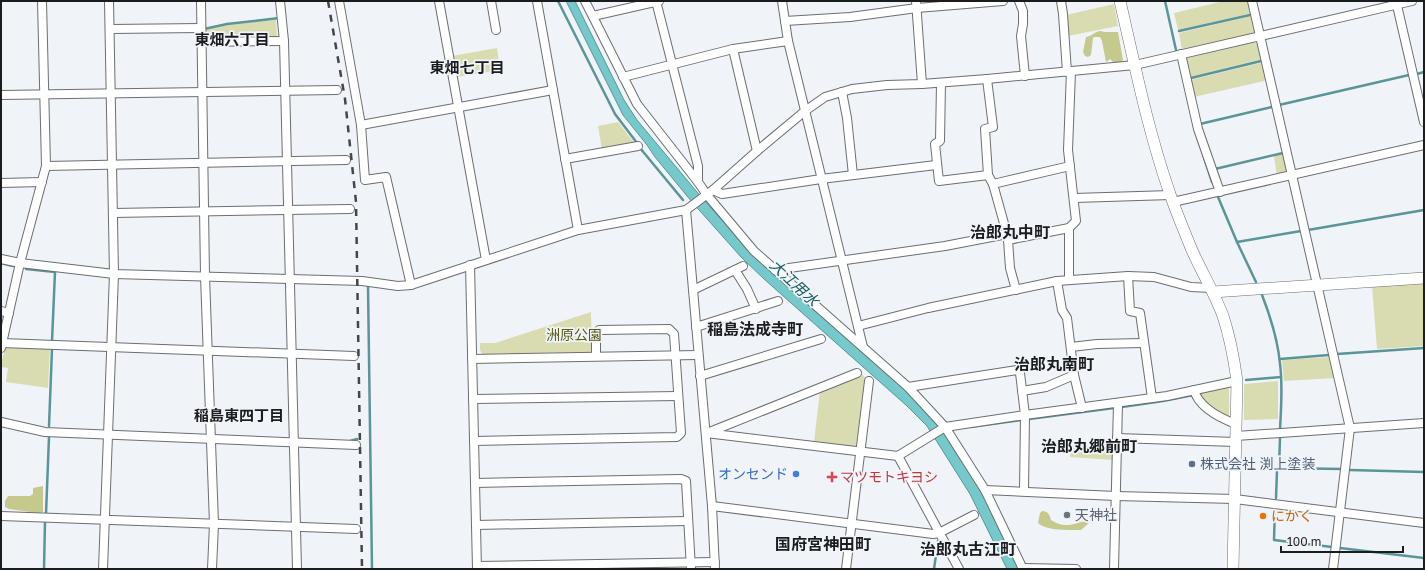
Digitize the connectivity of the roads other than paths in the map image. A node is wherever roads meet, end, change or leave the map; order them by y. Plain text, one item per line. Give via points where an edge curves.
1 (42, 1) edge
2 (109, 1) edge
3 (201, 1) edge
4 (280, 1) edge
5 (339, 1) edge
6 (439, 1) edge
7 (491, 1) edge
8 (537, 1) edge
9 (585, 1) edge
10 (657, 1) edge
11 (782, 1) edge
12 (1003, 1) edge
13 (1019, 1) edge
14 (1061, 1) edge
15 (1120, 1) edge
16 (1252, 1) edge
17 (1412, 1) edge
18 (1397, 3) edge
19 (916, 5) edge
20 (593, 16) junction
21 (785, 21) junction
22 (201, 28) junction
23 (110, 29) junction
24 (496, 30) dead end
25 (1260, 36) junction
26 (284, 41) junction
27 (788, 41) junction
28 (201, 42) junction
29 (733, 49) junction
30 (1182, 54) junction
31 (672, 64) junction
32 (1135, 65) junction
33 (1069, 71) junction
34 (1025, 76) junction
35 (623, 77) junction
36 (987, 79) junction
37 (941, 83) junction
38 (922, 84) junction
39 (337, 90) dead end
40 (553, 90) junction
41 (285, 91) junction
42 (202, 92) junction
43 (842, 92) junction
44 (111, 94) junction
45 (44, 95) junction
46 (1, 96) edge
47 (458, 107) junction
48 (805, 111) junction
49 (1424, 122) edge
50 (360, 125) junction
51 (1424, 144) edge
52 (638, 146) dead end
53 (757, 151) junction
54 (566, 158) junction
55 (346, 160) dead end
56 (287, 161) junction
57 (203, 163) junction
58 (113, 164) junction
59 (936, 165) junction
60 (46, 166) junction
61 (1070, 166) junction
62 (854, 175) junction
63 (988, 175) junction
64 (1292, 175) junction
65 (822, 179) junction
66 (42, 182) junction
67 (698, 182) junction
68 (1, 183) edge
69 (993, 184) junction
70 (1220, 192) junction
71 (707, 194) junction
72 (1074, 198) junction
73 (1172, 199) junction
74 (690, 207) junction
75 (350, 209) dead end
76 (288, 210) junction
77 (204, 211) junction
78 (113, 213) junction
79 (1069, 228) junction
80 (578, 230) junction
81 (1007, 237) junction
82 (1, 259) edge
83 (486, 260) junction
84 (841, 260) junction
85 (20, 263) junction
86 (470, 266) junction
87 (775, 270) junction
88 (114, 274) junction
89 (205, 276) junction
90 (1128, 276) junction
91 (289, 278) junction
92 (1424, 278) edge
93 (1069, 280) junction
94 (1057, 281) junction
95 (411, 285) junction
96 (1318, 285) junction
97 (693, 290) junction
98 (1016, 290) junction
99 (1212, 290) junction
100 (778, 301) dead end
101 (756, 309) junction
102 (5, 312) edge
103 (858, 326) junction
104 (696, 327) junction
105 (821, 339) dead end
106 (1144, 343) junction
107 (2, 345) edge
108 (111, 347) junction
109 (863, 347) junction
110 (1071, 347) junction
111 (208, 351) junction
112 (291, 354) junction
113 (675, 355) junction
114 (698, 355) junction
115 (354, 356) dead end
116 (596, 356) junction
117 (472, 359) junction
118 (857, 372) dead end
119 (1074, 375) junction
120 (700, 376) junction
121 (869, 381) dead end
122 (1237, 381) junction
123 (908, 387) junction
124 (1194, 390) junction
125 (1022, 391) junction
126 (678, 396) junction
127 (1152, 398) junction
128 (473, 399) junction
129 (1118, 403) junction
130 (1082, 408) junction
131 (1025, 414) junction
132 (1, 422) edge
133 (1424, 423) edge
134 (1236, 424) junction
135 (945, 427) junction
136 (1350, 428) junction
137 (706, 433) junction
138 (108, 434) junction
139 (1117, 438) junction
140 (211, 439) junction
141 (1236, 439) junction
142 (474, 441) junction
143 (294, 442) junction
144 (356, 445) dead end
145 (861, 452) junction
146 (898, 456) junction
147 (475, 483) junction
148 (985, 490) junction
149 (1024, 491) junction
150 (1116, 496) junction
151 (1235, 499) junction
152 (712, 506) junction
153 (1340, 512) junction
154 (974, 515) dead end
155 (1, 516) edge
156 (104, 520) junction
157 (688, 521) junction
158 (1424, 523) edge
159 (214, 524) junction
160 (852, 524) junction
161 (476, 525) junction
162 (296, 527) junction
163 (356, 529) dead end
164 (939, 533) junction
165 (715, 565) edge
166 (691, 566) edge
167 (477, 567) edge
168 (521, 567) edge
169 (1023, 568) edge
170 (103, 569) edge
171 (212, 569) edge
172 (297, 569) edge
173 (846, 569) edge
174 (959, 569) edge
175 (1076, 569) edge
176 (1114, 569) edge
177 (1233, 569) edge
178 (1333, 569) edge

1 - 45 street
2 - 23 street
3 - 22 street
4 - 26 street
5 - 50 street
6 - 47 street
7 - 24 street
8 - 40 street
9 - 20 street
10 - 20 street
10 - 31 street
11 - 21 street
12 - 19 street
13 - 34 street via 1023,11 1021,36
14 - 33 street
15 - 32 street
16 - 25 street
17 - 18 street
18 - 25 street
18 - 49 street
19 - 21 street via 850,17
19 - 38 street
20 - 35 street
21 - 27 street
22 - 23 street
22 - 28 street
23 - 44 street
25 - 30 street
25 - 64 street
26 - 28 street
26 - 41 street
27 - 29 street
27 - 48 street
28 - 42 street
29 - 31 street
29 - 53 street
30 - 32 street
30 - 70 street via 1198,129
31 - 35 street
31 - 67 street via 698,166
32 - 33 street
32 - 73 street via 1157,153
33 - 34 street
33 - 61 street
34 - 36 street
35 - 67 street via 638,104
36 - 37 street
36 - 63 street via 994,127 985,129
37 - 38 street
37 - 59 street via 940,141 935,144
38 - 43 street via 887,85
39 - 41 street
40 - 47 street
40 - 54 street
41 - 42 street
41 - 56 street
42 - 44 street
42 - 57 street
43 - 48 street via 825,97
43 - 62 street
44 - 45 street
44 - 58 street
45 - 46 street
45 - 60 street
47 - 50 street
47 - 83 street
48 - 53 street
48 - 65 street
50 - 95 street via 365,180 386,177
51 - 64 street
52 - 54 street
53 - 71 street
54 - 80 street
55 - 56 street
56 - 57 street
56 - 76 street
57 - 58 street
57 - 77 street
58 - 60 street
58 - 78 street
59 - 62 street
59 - 63 street via 939,181
60 - 66 street
61 - 69 street
61 - 72 street
62 - 65 street
63 - 69 street
64 - 70 street
64 - 96 street
65 - 71 street
65 - 84 street
66 - 68 street
66 - 85 street
67 - 71 street
69 - 81 street
70 - 73 street
71 - 74 street
71 - 87 street via 754,251
72 - 73 street
72 - 79 street via 1076,221
73 - 99 street via 1191,248
74 - 80 street
74 - 97 street
75 - 76 street
76 - 77 street
76 - 91 street
77 - 78 street
77 - 89 street
78 - 88 street
79 - 81 street
79 - 93 street
80 - 83 street
81 - 84 street
81 - 98 street via 1010,268
82 - 85 street
83 - 86 street
84 - 87 street
84 - 103 street
85 - 88 street
85 - 102 street
86 - 95 street
86 - 117 street
87 - 109 street
88 - 89 street
88 - 108 street
89 - 91 street
89 - 111 street
90 - 93 street
90 - 99 street via 1154,277
90 - 106 street via 1130,311 1140,313
91 - 95 street via 362,280 398,286
91 - 112 street
92 - 96 street
93 - 94 street
94 - 98 street
94 - 110 street via 1062,310 1067,318
96 - 99 street
96 - 136 street
97 - 101 street via 739,268
97 - 104 street
98 - 103 street
99 - 122 street via 1230,337
100 - 101 street
101 - 104 street
102 - 107 street
103 - 109 street
104 - 114 street
105 - 120 street
106 - 110 street
106 - 127 street
107 - 108 street
108 - 111 street
108 - 138 street
109 - 123 street
110 - 119 street
111 - 112 street
111 - 140 street
112 - 115 street
112 - 143 street
113 - 114 street
113 - 116 street
113 - 116 street via 674,334 669,329 599,330 596,336
113 - 126 street
114 - 120 street
116 - 117 street
117 - 128 street
118 - 137 street
119 - 125 street via 1046,387
119 - 130 street
120 - 137 street
121 - 145 street
122 - 124 street
122 - 134 street
123 - 125 street via 1017,370
123 - 135 street
124 - 127 street
124 - 134 street via 1208,409
125 - 131 street
126 - 128 street
126 - 142 street via 681,433 677,437
127 - 129 street
128 - 142 street
129 - 130 street
129 - 139 street
130 - 131 street
131 - 135 street
131 - 149 street
132 - 138 street via 45,432
133 - 136 street
134 - 141 street
135 - 146 street
135 - 148 street
136 - 141 street
136 - 153 street
137 - 145 street
137 - 152 street
138 - 140 street
138 - 156 street
139 - 141 street
139 - 150 street
140 - 143 street
140 - 159 street
141 - 151 street
142 - 147 street
143 - 144 street
143 - 162 street
145 - 146 street
145 - 160 street
146 - 164 street
147 - 157 street via 681,479 686,481
147 - 161 street
148 - 149 street
148 - 169 street
149 - 150 street
150 - 151 street
150 - 176 street
151 - 153 street
151 - 177 street
152 - 160 street
152 - 165 street
153 - 158 street
153 - 178 street
154 - 164 street
155 - 156 street
156 - 159 street
156 - 170 street
157 - 161 street
157 - 166 street
159 - 162 street
159 - 171 street
160 - 164 street
160 - 173 street
161 - 167 street
162 - 163 street
162 - 172 street
164 - 174 street
165 - 166 street
166 - 168 street
167 - 168 street
169 - 175 street

